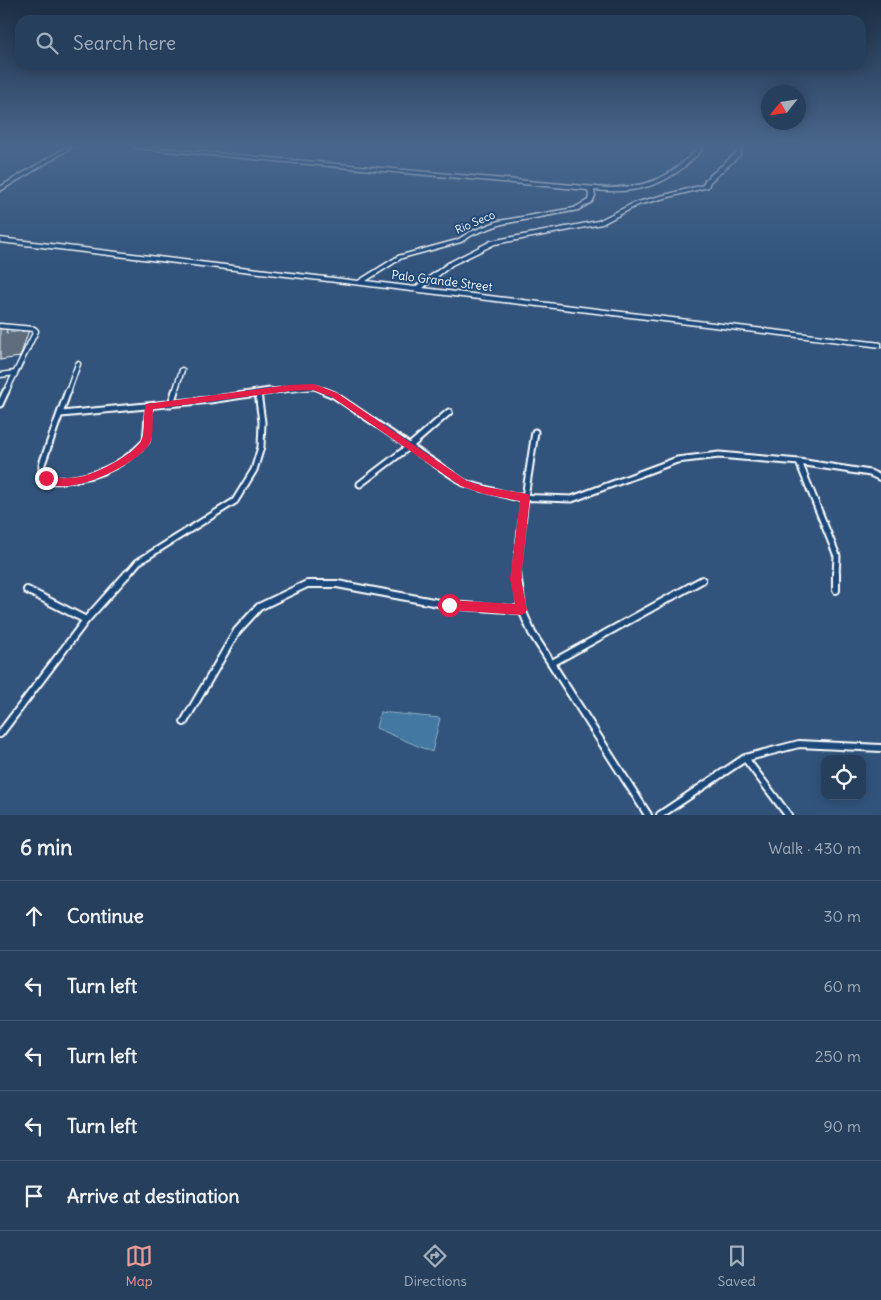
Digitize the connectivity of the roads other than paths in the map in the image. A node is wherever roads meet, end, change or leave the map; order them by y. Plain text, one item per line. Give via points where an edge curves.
1 (548, 186) edge
2 (646, 186) edge
3 (706, 186) edge
4 (591, 190) junction
5 (634, 190) junction
6 (657, 199) junction
7 (0, 240) edge
8 (360, 282) junction
9 (416, 290) junction
10 (0, 326) edge
11 (881, 344) edge
12 (78, 364) dead end
13 (182, 370) dead end
14 (15, 373) junction
15 (0, 375) edge
16 (258, 393) junction
17 (0, 404) edge
18 (171, 404) junction
19 (149, 406) junction
20 (449, 412) dead end
21 (61, 414) junction
22 (535, 432) dead end
23 (410, 446) junction
24 (799, 462) junction
25 (881, 478) edge
26 (360, 484) dead end
27 (525, 497) junction
28 (702, 580) dead end
29 (27, 590) dead end
30 (836, 590) dead end
31 (522, 610) junction
32 (86, 620) junction
33 (552, 662) junction
34 (184, 722) dead end
35 (0, 734) edge
36 (881, 748) edge
37 (745, 758) junction
38 (648, 815) edge
39 (660, 815) edge
40 (788, 815) edge

1 - 4 street
2 - 5 street
3 - 6 street, Rio Seco
4 - 5 street
4 - 8 street, Rio Seco via 590,201 580,207 501,222 458,241 400,257
5 - 6 street
6 - 9 street, Rio Seco via 636,204 600,223 493,242 458,259
7 - 8 street, Palo Grande Street
8 - 9 street, Palo Grande Street
9 - 11 street, Palo Grande Street
10 - 14 lane via 36,331
12 - 21 lane
13 - 18 lane
14 - 15 lane
14 - 17 lane
16 - 18 lane
16 - 23 lane via 314,387 334,395
16 - 32 lane via 261,447 254,470 235,501 138,562
18 - 19 lane
19 - 21 lane
19 - 21 lane via 146,441 130,457 84,480 51,481 42,473 42,464
20 - 23 lane
22 - 27 lane
23 - 26 lane
23 - 27 lane via 464,483
24 - 25 lane via 870,473
24 - 27 lane via 719,454 678,460 572,499
24 - 30 lane via 837,556
27 - 31 lane via 516,579
28 - 33 lane
29 - 32 lane
31 - 33 lane via 532,633
31 - 34 lane via 449,605 337,584 308,584 259,607 237,631
32 - 35 lane
33 - 38 lane
36 - 37 lane via 799,744
37 - 39 lane
37 - 40 lane

